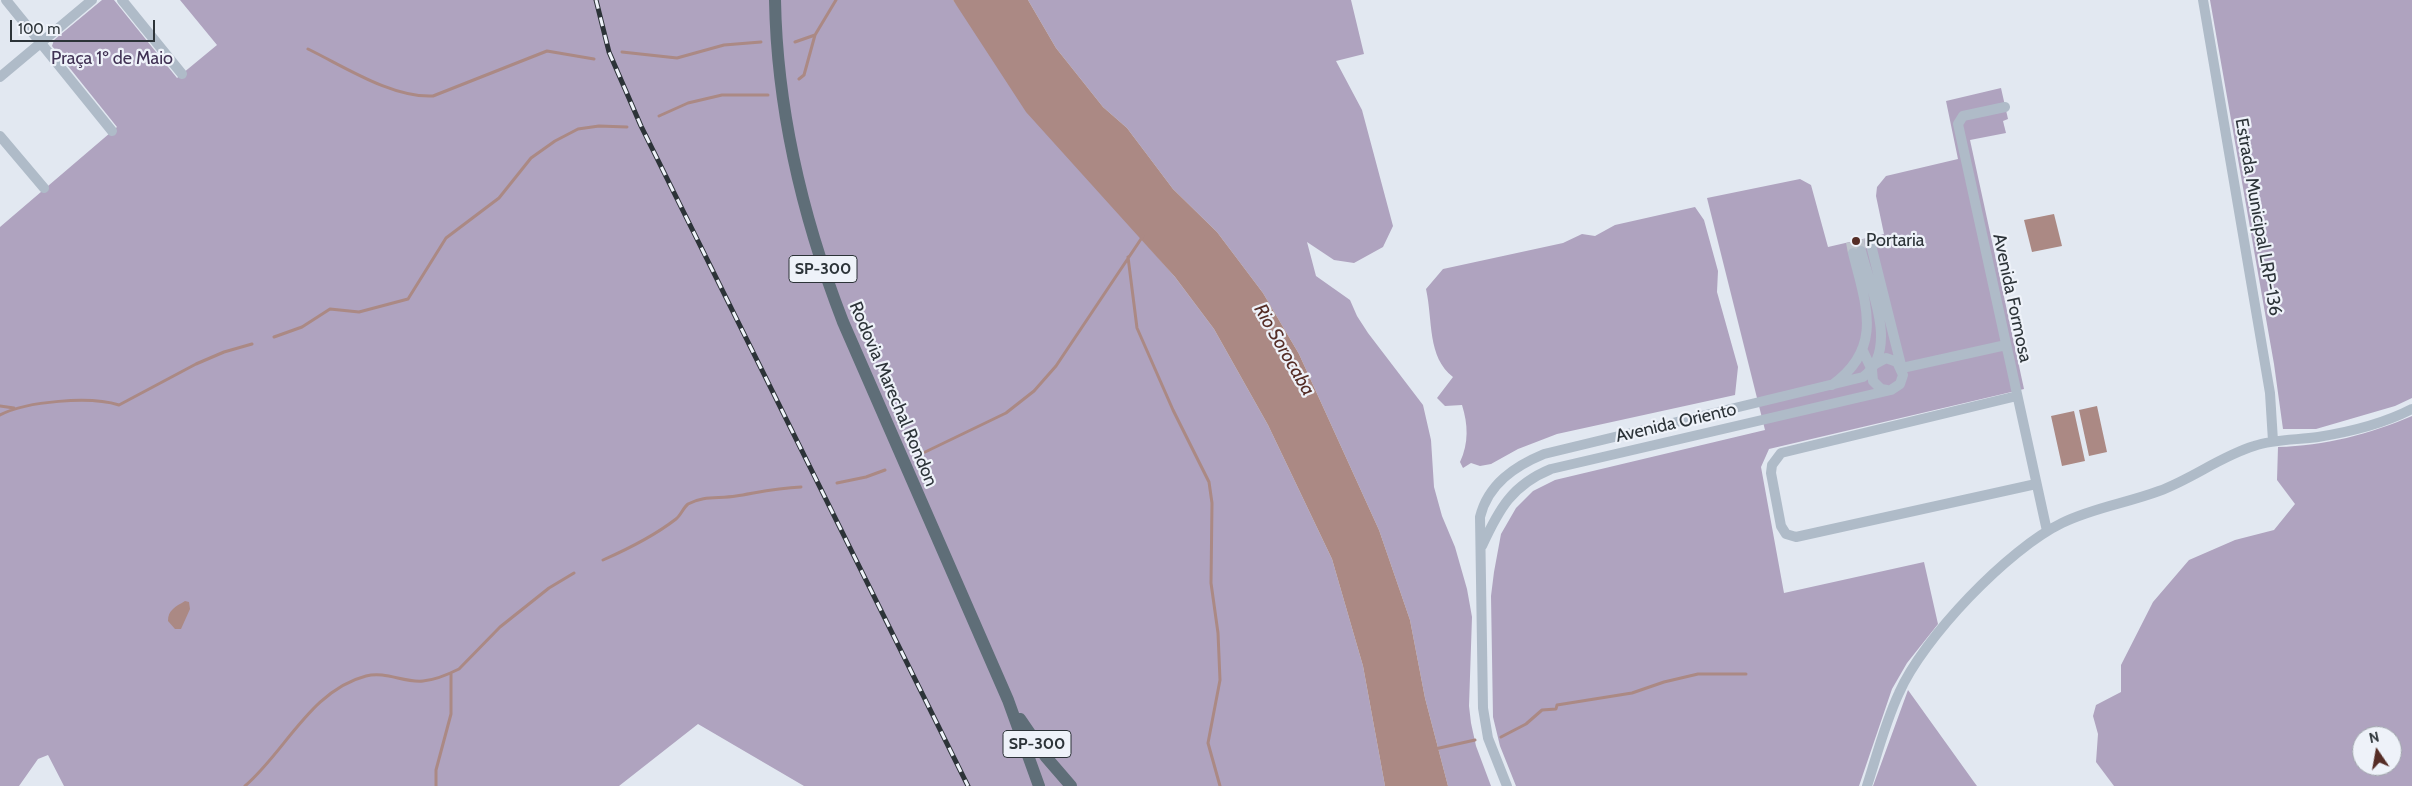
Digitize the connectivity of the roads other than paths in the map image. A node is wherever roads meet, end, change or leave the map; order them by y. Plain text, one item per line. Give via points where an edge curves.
1 (6, 0) edge
2 (92, 0) edge
3 (122, 0) edge
4 (775, 0) edge
5 (2203, 0) edge
6 (41, 43) junction
7 (182, 74) dead end
8 (0, 77) edge
9 (2005, 107) dead end
10 (112, 131) dead end
11 (0, 136) edge
12 (44, 188) dead end
13 (1862, 251) junction
14 (1868, 326) junction
15 (1882, 343) junction
16 (2006, 345) junction
17 (1862, 350) junction
18 (1874, 367) junction
19 (1901, 367) junction
20 (1828, 387) junction
21 (1887, 390) junction
22 (2017, 396) junction
23 (2412, 409) edge
24 (2273, 441) junction
25 (2036, 484) junction
26 (2047, 531) junction
27 (1481, 550) junction
28 (1008, 700) junction
29 (1039, 786) edge
30 (1071, 786) edge
31 (1506, 786) edge
32 (1867, 786) edge

1 - 6 street
2 - 6 street
3 - 7 street
4 - 28 main road, Rodovia Marechal Rondon / SP-300 via 787,125 805,211 822,267
5 - 24 street, Estrada Municipal LRP-136 via 2270,393
6 - 8 street
6 - 10 street
9 - 16 street, Avenida Formosa via 1963,116 1958,124
11 - 12 street
13 - 14 street, Avenida Oriento
13 - 15 street
13 - 19 street
14 - 15 street
14 - 17 street, Avenida Oriento
15 - 18 street
16 - 19 street
16 - 22 street, Avenida Formosa
17 - 18 street
17 - 20 street, Avenida Oriento via 1844,376
18 - 19 street via 1886,358
18 - 20 street, Avenida Oriento via 1857,380
18 - 21 street via 1873,381
19 - 21 street via 1900,384
20 - 27 street, Avenida Oriento via 1567,448 1527,461 1500,481 1482,506
21 - 27 street, Avenida Oriento via 1551,469 1525,482 1507,501
22 - 25 street, Avenida Formosa
22 - 25 street via 1781,453 1772,465 1771,473 1781,526 1786,534 1796,537
23 - 24 street via 2381,422 2346,431
24 - 26 street via 2244,449 2160,491 2094,511
25 - 26 street, Avenida Formosa
26 - 32 street via 1987,580 1930,644 1899,692
27 - 31 street, Avenida Oriento via 1484,718
28 - 29 main road, Rodovia Marechal Rondon / SP-300
28 - 30 main road, Rodovia Marechal Rondon / SP-300

